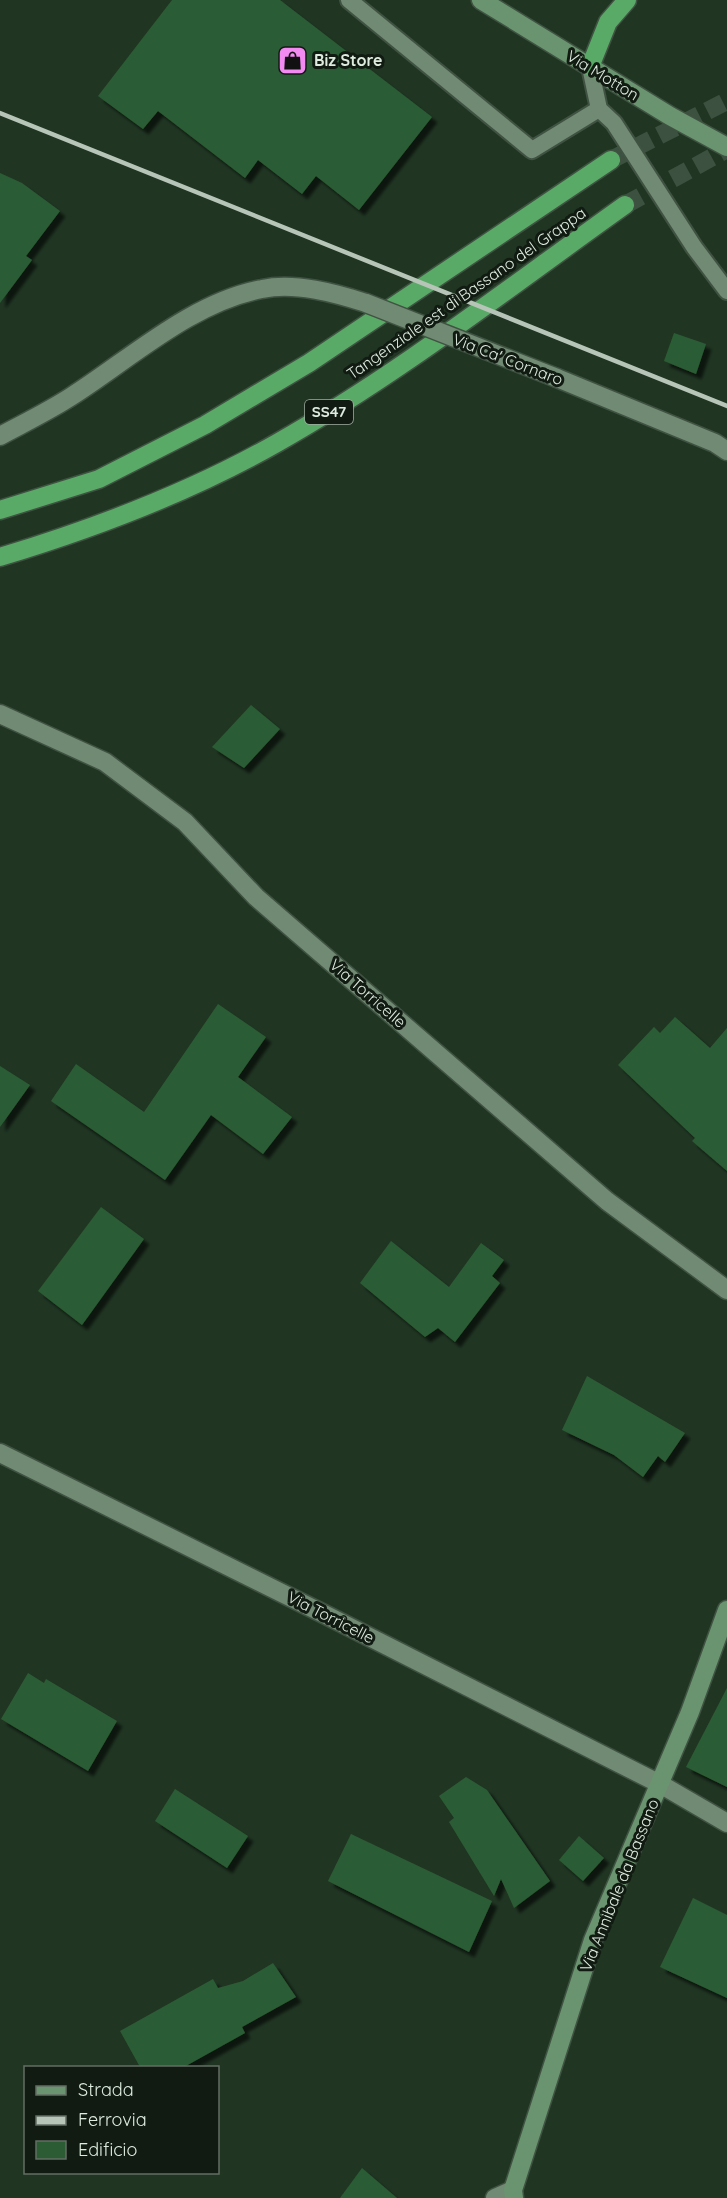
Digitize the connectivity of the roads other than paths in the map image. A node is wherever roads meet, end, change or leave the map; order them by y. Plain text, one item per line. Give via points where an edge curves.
1 (349, 0) edge
2 (481, 0) edge
3 (627, 0) edge
4 (590, 67) junction
5 (598, 109) junction
6 (727, 147) edge
7 (611, 160) tunnel mouth
8 (625, 206) tunnel mouth
9 (727, 291) edge
10 (0, 436) edge
11 (727, 451) edge
12 (0, 510) edge
13 (0, 557) edge
14 (0, 714) edge
15 (727, 1290) edge
16 (0, 1453) edge
17 (727, 1610) edge
18 (660, 1785) junction
19 (727, 1822) edge
20 (514, 2194) edge
21 (495, 2198) edge

1 - 5 lane via 532,150
2 - 4 street, Via Motton
3 - 4 highway via 608,22
4 - 5 lane
4 - 6 street, Via Motton
5 - 9 lane via 614,123
7 - 12 highway, Tangenziale est di Bassano del Grappa via 309,363 205,425 99,479
8 - 13 highway, Tangenziale est di Bassano del Grappa / SS47 via 395,368 276,444 162,500
10 - 11 street, Via Ca' Cornaro, bridge via 71,397 141,347 213,306 263,288 326,290 366,303 557,378
14 - 15 street, Via Torricelle via 105,762 185,822 256,897 607,1201
16 - 18 street, Via Torricelle
17 - 18 street, Via Annibale da Bassano
18 - 19 street, Via Torricelle
18 - 20 street, Via Annibale da Bassano via 593,1940
20 - 21 street

